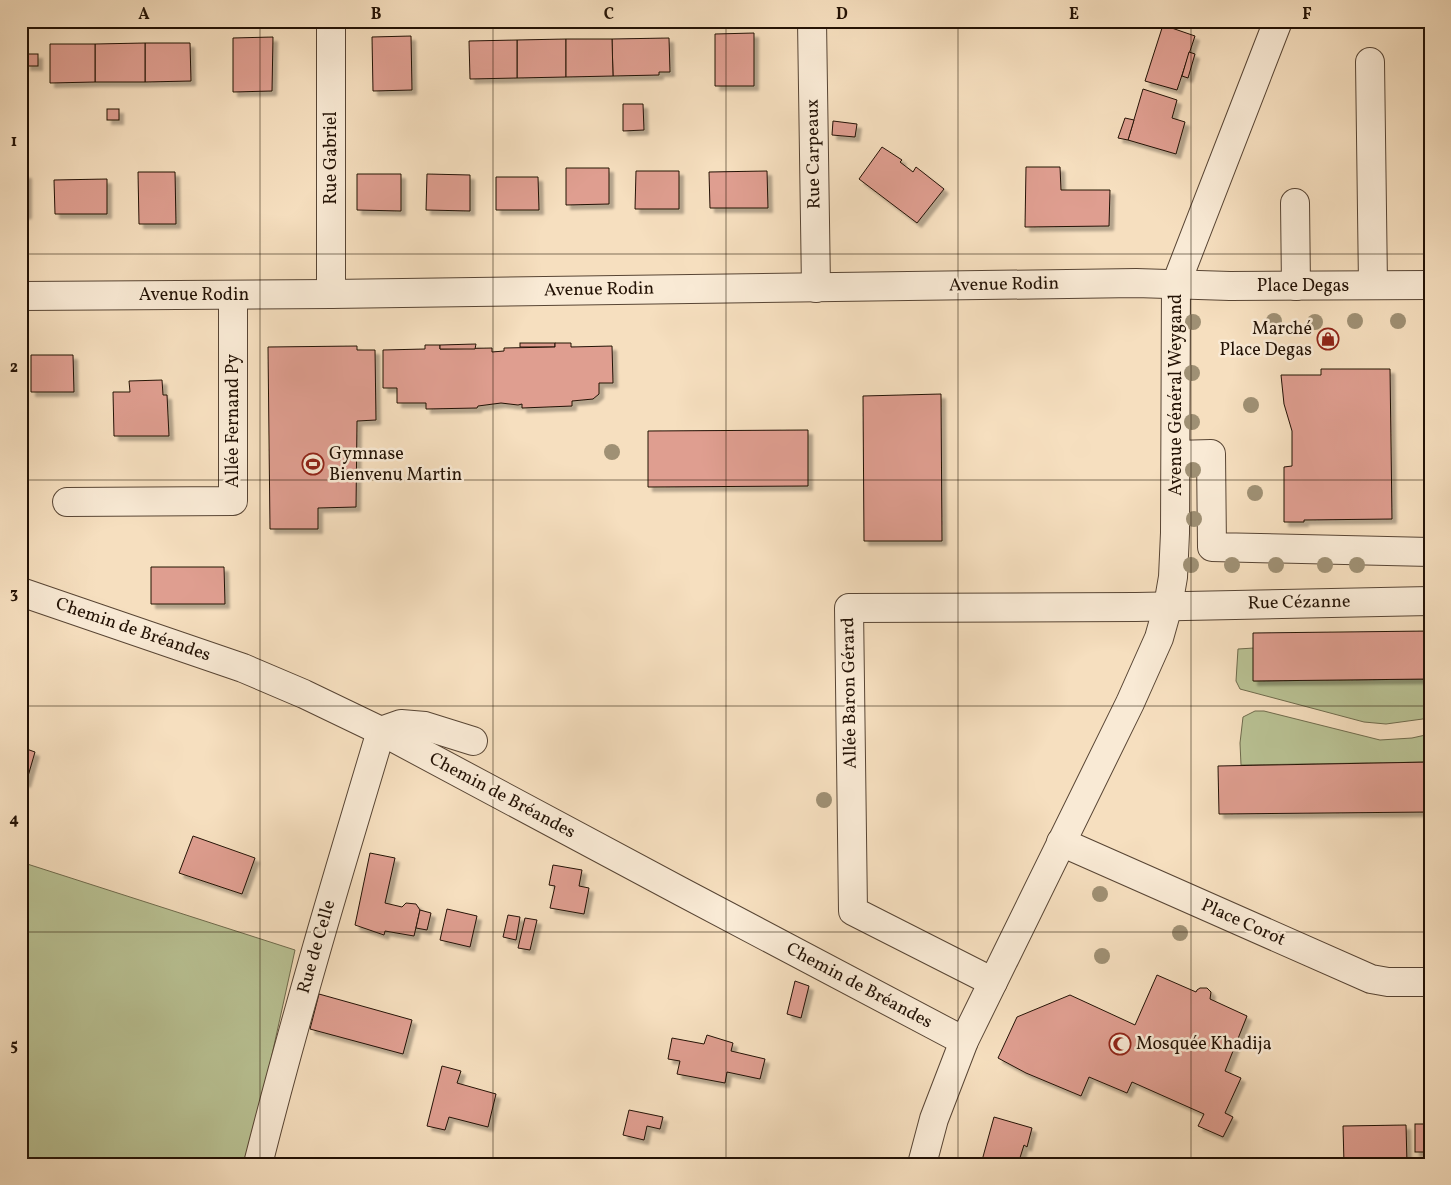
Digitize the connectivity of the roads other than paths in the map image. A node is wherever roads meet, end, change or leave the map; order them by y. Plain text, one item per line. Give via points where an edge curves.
1 (331, 21) edge
2 (812, 21) edge
3 (1278, 21) edge
4 (1370, 62) dead end
5 (1295, 203) dead end
6 (1176, 284) junction
7 (1372, 285) junction
8 (1430, 285) edge
9 (1296, 286) junction
10 (816, 288) junction
11 (331, 294) junction
12 (233, 295) junction
13 (21, 296) edge
14 (1176, 455) junction
15 (67, 502) dead end
16 (1430, 552) edge
17 (21, 592) edge
18 (1430, 601) edge
19 (1168, 606) junction
20 (381, 731) junction
21 (473, 741) dead end
22 (1062, 842) junction
23 (992, 982) junction
24 (1430, 982) edge
25 (964, 1041) junction
26 (258, 1164) edge
27 (922, 1164) edge

1 - 11 street, Rue Gabriel
2 - 10 street, Rue Carpeaux
3 - 6 street, Avenue Général Weygand
4 - 7 street
5 - 9 street
6 - 9 street, Place Degas
6 - 10 street, Avenue Rodin
6 - 14 street, Avenue Général Weygand
7 - 8 street, Place Degas
7 - 9 street, Place Degas
10 - 11 street, Avenue Rodin
11 - 12 street, Avenue Rodin
12 - 13 street, Avenue Rodin
12 - 15 street, Allée Fernand Py via 233,501
14 - 16 street via 1211,454 1212,547
14 - 19 street, Avenue Général Weygand via 1173,577
17 - 20 street, Chemin de Bréandes via 243,668
18 - 19 street, Rue Cézanne
19 - 22 street, Avenue Général Weygand via 1145,671
19 - 23 street, Allée Baron Gérard via 849,608 853,911
20 - 21 street via 401,724 425,726
20 - 25 street, Chemin de Bréandes
20 - 26 street, Rue de Celle via 281,1072
22 - 23 street, Avenue Général Weygand
22 - 24 street, Place Corot via 1370,979
23 - 25 street, Avenue Général Weygand
25 - 27 street, Avenue Général Weygand via 934,1119

